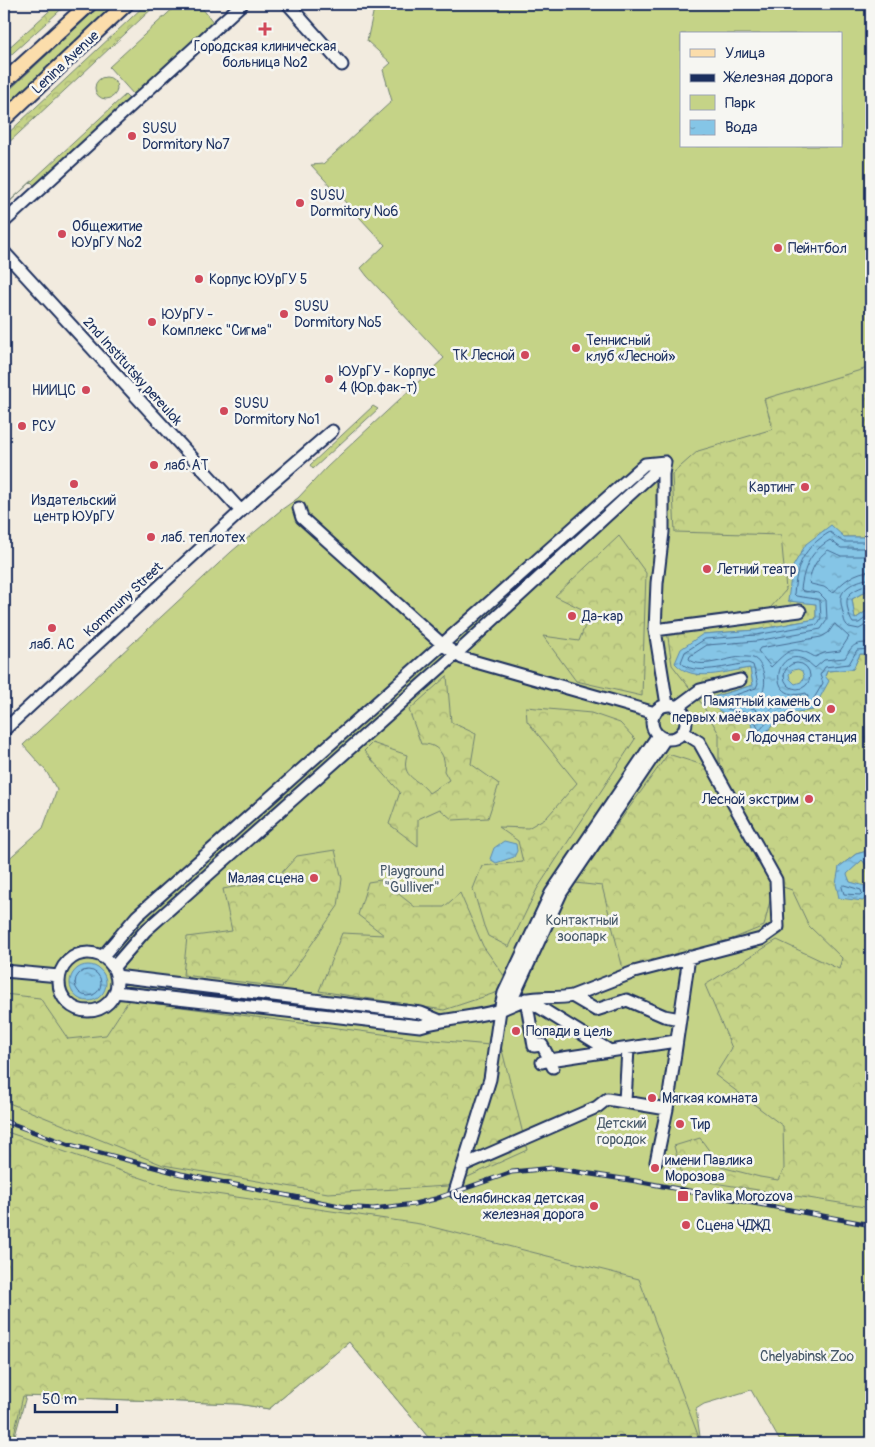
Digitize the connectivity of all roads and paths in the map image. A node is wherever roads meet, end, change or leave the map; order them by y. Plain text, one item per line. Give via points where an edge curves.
1 (89, 4) edge
2 (126, 4) edge
3 (242, 4) edge
4 (288, 4) edge
5 (342, 64) dead end
6 (4, 82) edge
7 (4, 119) edge
8 (4, 222) edge
9 (4, 252) edge
10 (332, 432) dead end
11 (665, 462) junction
12 (299, 508) dead end
13 (241, 511) junction
14 (800, 611) dead end
15 (655, 630) junction
16 (443, 645) junction
17 (456, 654) junction
18 (740, 680) dead end
19 (672, 706) junction
20 (655, 713) junction
21 (4, 730) edge
22 (684, 732) junction
23 (661, 737) junction
24 (102, 957) junction
25 (689, 958) junction
26 (4, 971) edge
27 (115, 972) junction
28 (59, 976) junction
29 (115, 992) junction
30 (572, 996) junction
31 (526, 999) junction
32 (500, 1010) junction
33 (680, 1019) junction
34 (438, 1020) junction
35 (676, 1041) junction
36 (628, 1049) junction
37 (610, 1051) junction
38 (625, 1101) junction
39 (667, 1109) junction
40 (656, 1162) dead end
41 (464, 1165) junction
42 (455, 1192) dead end

1 - 6 main road, Lenina Avenue
2 - 7 main road, Lenina Avenue
3 - 8 street
4 - 5 street
9 - 13 street, 2nd Institutsky pereulok
10 - 13 street, Kommuny Street
11 - 15 street
11 - 16 street via 645,464
11 - 17 street
12 - 16 street via 302,518
13 - 21 street, Kommuny Street
14 - 15 street
15 - 19 street
16 - 17 street
16 - 24 street via 137,916
17 - 20 street
17 - 27 street via 145,931
18 - 19 street via 700,690
19 - 20 street via 662,706
19 - 22 street via 682,710 687,721
20 - 23 street via 652,727
22 - 23 street via 675,738
22 - 25 street via 699,742 775,878 778,927 761,939
23 - 32 street via 552,893 504,994
24 - 27 street
24 - 28 street via 84,953 76,956 62,968
25 - 30 street via 634,972
25 - 33 street
26 - 28 street
27 - 29 street
27 - 34 street via 421,1012
28 - 29 street via 61,996 75,1009 84,1012 103,1007
29 - 34 street via 420,1026
30 - 31 street
30 - 33 street via 596,1010 628,1000 664,1016
31 - 32 street
31 - 37 street
31 - 37 street via 534,1046 542,1045 548,1063
32 - 34 street
32 - 41 street via 490,1079
33 - 35 street
35 - 36 street
35 - 39 street
36 - 37 street
36 - 38 street
38 - 39 street
38 - 41 street via 607,1099 597,1107
39 - 40 street
41 - 42 street

